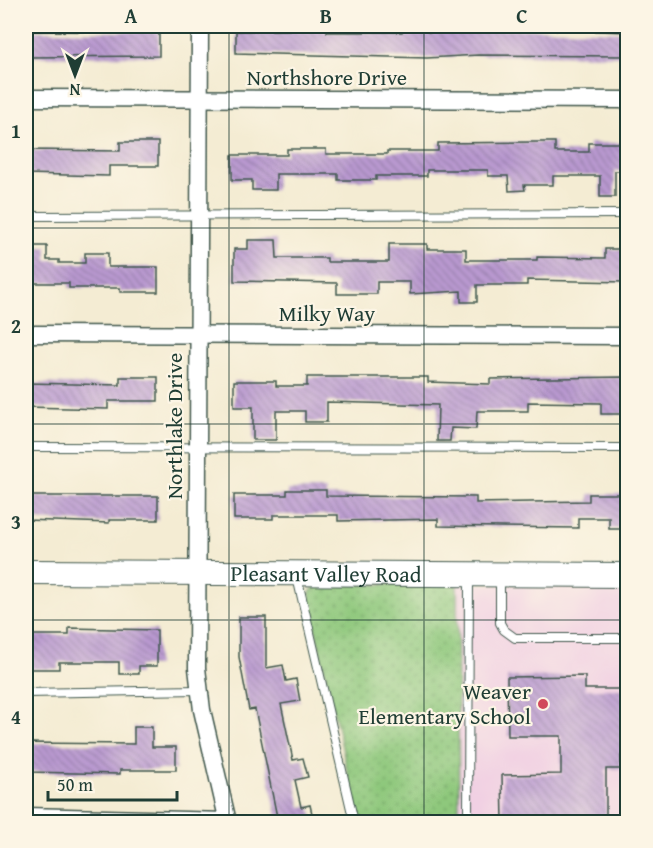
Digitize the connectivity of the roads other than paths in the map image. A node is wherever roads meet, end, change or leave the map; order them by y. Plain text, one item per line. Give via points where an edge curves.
1 (200, 26) edge
2 (26, 98) edge
3 (198, 100) junction
4 (627, 100) edge
5 (198, 214) junction
6 (627, 214) edge
7 (26, 216) edge
8 (26, 334) edge
9 (196, 335) junction
10 (627, 336) edge
11 (26, 447) edge
12 (196, 447) junction
13 (627, 448) edge
14 (26, 572) edge
15 (196, 573) junction
16 (296, 573) junction
17 (469, 574) junction
18 (500, 574) junction
19 (627, 575) edge
20 (627, 638) edge
21 (200, 690) junction
22 (26, 693) edge
23 (26, 816) edge
24 (228, 822) edge
25 (354, 822) edge
26 (468, 822) edge

1 - 3 street, Northlake Drive
2 - 3 street, Northshore Drive
3 - 4 street, Northshore Drive
3 - 5 street, Northlake Drive
5 - 6 lane
5 - 7 lane
5 - 9 street, Northlake Drive
8 - 9 street, Milky Way
9 - 10 street, Milky Way
9 - 12 street, Northlake Drive
11 - 12 lane
12 - 13 lane
12 - 15 street, Northlake Drive
14 - 15 street, Pleasant Valley Road
15 - 16 street, Pleasant Valley Road
15 - 21 street, Northlake Drive via 196,668
16 - 17 street, Pleasant Valley Road
16 - 25 lane
17 - 18 street, Pleasant Valley Road
17 - 26 lane
18 - 19 street, Pleasant Valley Road
18 - 20 lane via 500,623 509,634 522,638
21 - 22 lane
21 - 24 street, Northlake Drive
23 - 24 street

